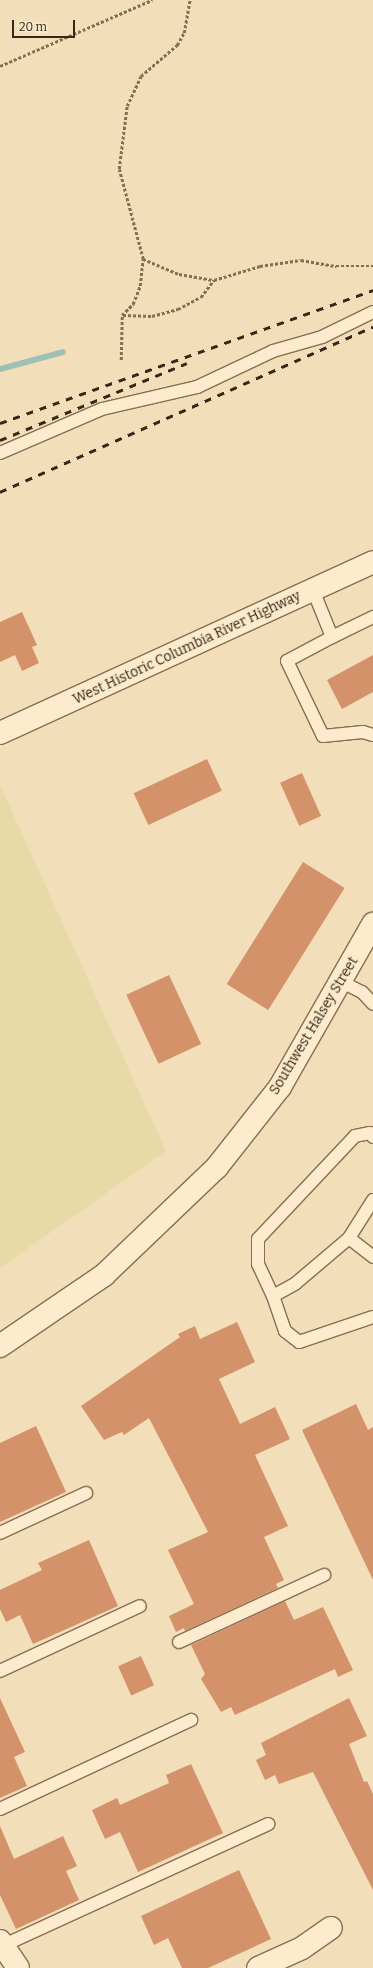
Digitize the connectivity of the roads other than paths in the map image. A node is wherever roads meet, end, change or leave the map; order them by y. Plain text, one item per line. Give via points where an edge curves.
1 (373, 312) edge
2 (0, 453) edge
3 (373, 562) edge
4 (312, 590) junction
5 (373, 617) edge
6 (332, 636) junction
7 (0, 733) edge
8 (373, 735) edge
9 (373, 924) edge
10 (342, 982) junction
11 (373, 1004) edge
12 (373, 1137) edge
13 (373, 1200) edge
14 (349, 1238) junction
15 (373, 1257) edge
16 (273, 1296) junction
17 (373, 1317) edge
18 (0, 1346) edge
19 (86, 1494) dead end
20 (0, 1533) edge
21 (324, 1575) dead end
22 (140, 1606) dead end
23 (179, 1642) dead end
24 (0, 1671) edge
25 (190, 1720) dead end
26 (0, 1809) edge
27 (268, 1824) dead end
28 (331, 1928) dead end
29 (1, 1943) edge
30 (18, 1968) edge
31 (258, 1968) edge

1 - 2 lane via 322,337 273,351 197,387 102,409
3 - 4 street, West Historic Columbia River Highway
4 - 6 lane
4 - 7 street, West Historic Columbia River Highway
5 - 6 lane
6 - 8 lane via 287,661 323,736 364,732
9 - 10 street, Southwest Halsey Street
10 - 11 lane via 362,992
10 - 18 street, Southwest Halsey Street via 280,1087 217,1167 104,1275
12 - 16 lane via 370,1133 355,1136 258,1239 258,1264
13 - 14 lane
14 - 15 lane
14 - 16 lane via 296,1283
16 - 17 lane via 285,1331 299,1342
19 - 20 lane
21 - 23 lane
22 - 24 lane
25 - 26 lane
27 - 29 lane
28 - 31 street via 302,1948
29 - 30 street

